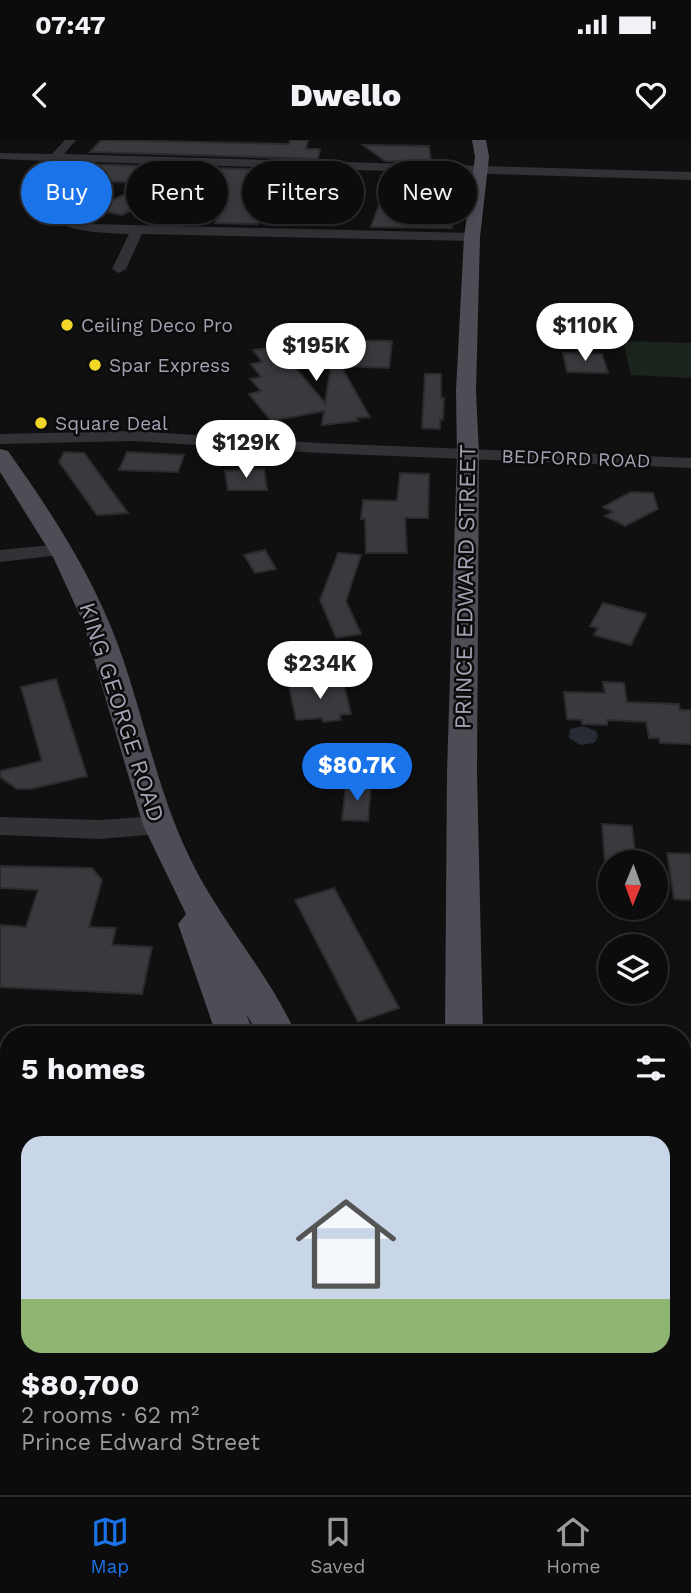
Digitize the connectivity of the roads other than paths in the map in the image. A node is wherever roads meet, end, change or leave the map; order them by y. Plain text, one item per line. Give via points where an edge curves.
1 (71, 140) edge
2 (479, 140) edge
3 (0, 156) edge
4 (54, 158) junction
5 (481, 170) junction
6 (691, 176) edge
7 (137, 230) junction
8 (472, 237) junction
9 (119, 269) dead end
10 (0, 439) edge
11 (468, 454) junction
12 (0, 456) edge
13 (691, 463) edge
14 (62, 550) junction
15 (0, 556) edge
16 (159, 825) junction
17 (0, 826) edge
18 (194, 901) junction
19 (232, 1026) edge
20 (272, 1026) edge
21 (464, 1026) edge

1 - 4 street
2 - 5 main road, PRINCE EDWARD STREET
3 - 4 street
4 - 5 street
4 - 7 street via 30,191 55,219 74,227
5 - 6 street
5 - 8 main road, PRINCE EDWARD STREET
7 - 8 street
7 - 9 street
8 - 11 main road, PRINCE EDWARD STREET
10 - 11 street, BEDFORD ROAD via 135,436
11 - 13 street, BEDFORD ROAD
11 - 21 main road, PRINCE EDWARD STREET
12 - 14 main road, KING GEORGE ROAD
14 - 15 street
14 - 16 main road, KING GEORGE ROAD via 96,621
16 - 17 street via 83,831
16 - 18 main road, KING GEORGE ROAD
18 - 19 main road, KING GEORGE ROAD via 196,930
18 - 20 main road, KING GEORGE ROAD

